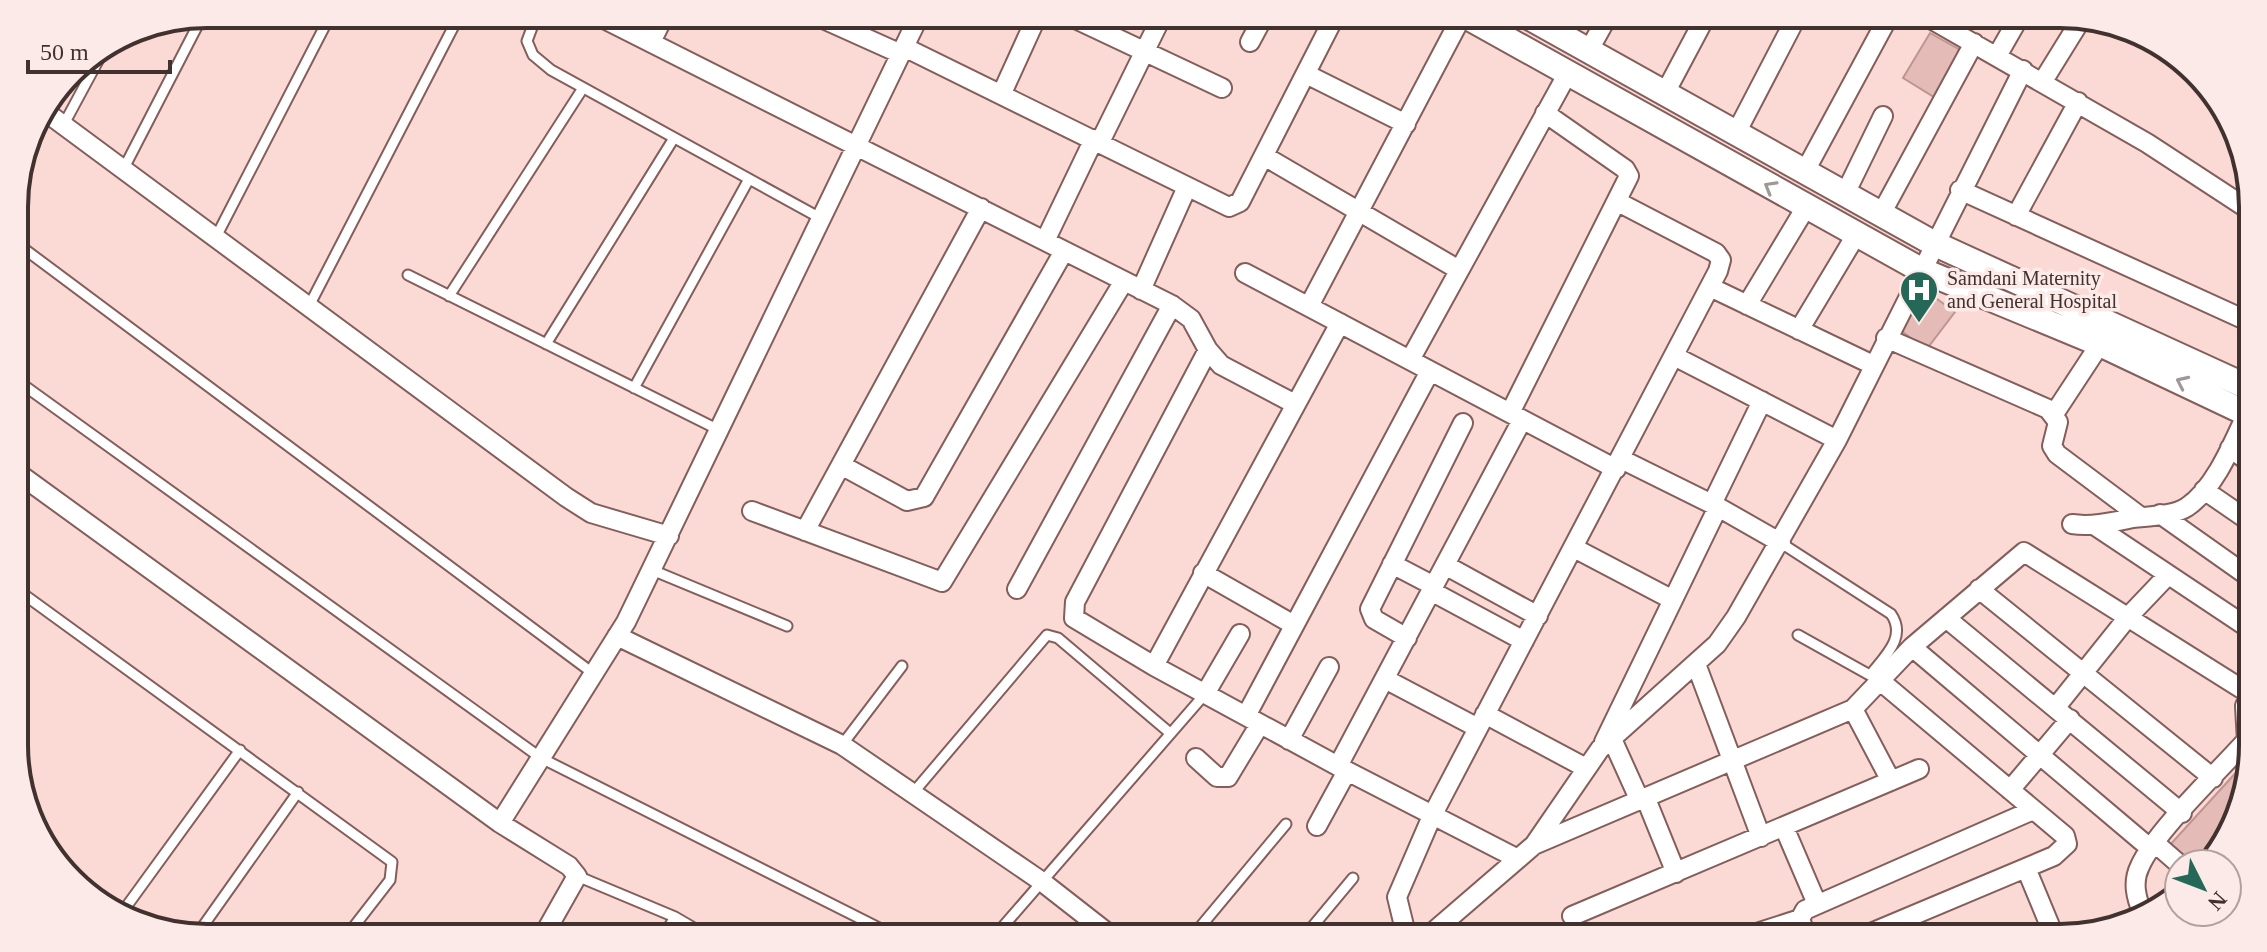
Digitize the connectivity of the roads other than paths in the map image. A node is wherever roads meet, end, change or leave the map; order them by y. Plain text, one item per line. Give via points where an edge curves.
1 (196, 28) edge
2 (324, 28) edge
3 (453, 28) edge
4 (532, 28) edge
5 (622, 28) edge
6 (658, 28) edge
7 (847, 28) edge
8 (913, 28) edge
9 (1032, 28) edge
10 (1097, 28) edge
11 (1156, 28) edge
12 (1258, 28) edge
13 (1329, 28) edge
14 (1456, 28) edge
15 (1489, 28) edge
16 (1549, 28) edge
17 (1601, 28) edge
18 (1700, 28) edge
19 (1791, 28) edge
20 (1882, 28) edge
21 (1947, 28) edge
22 (2013, 28) edge
23 (2075, 29) edge
24 (651, 42) junction
25 (1250, 42) dead end
26 (1974, 43) junction
27 (1146, 49) junction
28 (902, 50) junction
29 (1589, 50) junction
30 (1997, 56) junction
31 (94, 68) edge
32 (2023, 70) junction
33 (1569, 71) junction
34 (1306, 74) junction
35 (2043, 81) junction
36 (583, 88) junction
37 (1222, 88) dead end
38 (1002, 93) junction
39 (1665, 93) junction
40 (2078, 102) junction
41 (1545, 113) junction
42 (1883, 116) dead end
43 (53, 117) edge
44 (64, 124) junction
45 (1406, 124) junction
46 (1735, 135) junction
47 (674, 138) junction
48 (1097, 141) junction
49 (857, 146) junction
50 (1264, 156) junction
51 (124, 168) junction
52 (1804, 173) junction
53 (749, 179) junction
54 (1187, 187) junction
55 (1960, 190) junction
56 (1844, 196) junction
57 (1618, 202) junction
58 (2239, 203) edge
59 (1806, 207) junction
60 (981, 208) junction
61 (1359, 215) junction
62 (1880, 216) junction
63 (2016, 216) junction
64 (822, 220) junction
65 (1856, 235) junction
66 (216, 237) junction
67 (1045, 241) junction
68 (1933, 243) junction
69 (1064, 251) junction
70 (28, 252) edge
71 (1459, 270) junction
72 (1921, 270) junction
73 (1245, 273) dead end
74 (408, 275) dead end
75 (1132, 285) junction
76 (1710, 287) junction
77 (449, 296) junction
78 (1172, 305) junction
79 (1747, 305) junction
80 (309, 306) junction
81 (1309, 306) junction
82 (2239, 317) edge
83 (1340, 323) junction
84 (1799, 330) junction
85 (1886, 338) junction
86 (546, 344) junction
87 (2100, 344) junction
88 (1208, 350) junction
89 (1674, 356) junction
90 (1410, 360) junction
91 (1873, 365) junction
92 (1430, 371) junction
93 (2239, 383) edge
94 (28, 388) edge
95 (634, 388) junction
96 (1762, 401) junction
97 (1295, 404) junction
98 (2239, 409) edge
99 (2054, 414) junction
100 (1516, 416) junction
101 (1463, 423) dead end
102 (721, 431) junction
103 (2239, 433) edge
104 (1837, 440) junction
105 (2230, 448) junction
106 (2239, 455) edge
107 (1619, 464) junction
108 (841, 465) junction
109 (28, 480) edge
110 (2204, 490) junction
111 (1715, 506) junction
112 (752, 511) dead end
113 (2239, 514) edge
114 (2150, 516) junction
115 (2072, 524) dead end
116 (2094, 525) junction
117 (805, 531) junction
118 (669, 536) junction
119 (1781, 543) junction
120 (1574, 548) junction
121 (1392, 564) junction
122 (1445, 565) junction
123 (652, 570) junction
124 (2239, 571) edge
125 (1203, 573) junction
126 (2168, 575) junction
127 (1017, 589) dead end
128 (1433, 589) junction
129 (1979, 589) junction
130 (28, 597) edge
131 (1673, 600) junction
132 (1538, 616) junction
133 (2128, 617) junction
134 (1946, 618) junction
135 (2239, 622) edge
136 (1294, 625) junction
137 (787, 626) dead end
138 (1240, 634) dead end
139 (1798, 635) dead end
140 (617, 636) junction
141 (1407, 638) junction
142 (1524, 641) junction
143 (1912, 647) junction
144 (1696, 664) junction
145 (902, 666) dead end
146 (1154, 666) junction
147 (1329, 667) dead end
148 (2083, 673) junction
149 (594, 674) junction
150 (1874, 677) junction
151 (1385, 679) junction
152 (2239, 684) edge
153 (1205, 694) junction
154 (1853, 709) junction
155 (2063, 713) junction
156 (1253, 720) junction
157 (1482, 721) junction
158 (1170, 733) junction
159 (1289, 740) junction
160 (1606, 744) junction
161 (842, 745) junction
162 (240, 750) junction
163 (2239, 753) edge
164 (2038, 756) junction
165 (541, 758) junction
166 (1196, 758) dead end
167 (1733, 762) junction
168 (1342, 768) junction
169 (1586, 768) junction
170 (1919, 769) dead end
171 (2213, 778) junction
172 (1891, 781) junction
173 (2010, 790) junction
174 (298, 792) junction
175 (913, 793) junction
176 (1643, 800) junction
177 (2033, 810) junction
178 (2182, 813) junction
179 (1432, 816) junction
180 (500, 823) junction
181 (1286, 824) dead end
182 (1317, 826) dead end
183 (1784, 827) junction
184 (1761, 837) junction
185 (1534, 845) junction
186 (2153, 846) junction
187 (2163, 853) edge
188 (1518, 859) junction
189 (2026, 868) junction
190 (1676, 873) junction
191 (577, 876) junction
192 (1353, 878) dead end
193 (1041, 881) junction
194 (1817, 904) junction
195 (128, 905) edge
196 (2140, 906) edge
197 (1572, 916) dead end
198 (675, 917) junction
199 (1800, 919) junction
200 (204, 924) edge
201 (356, 924) edge
202 (550, 924) edge
203 (671, 924) edge
204 (687, 924) edge
205 (871, 924) edge
206 (1005, 924) edge
207 (1096, 924) edge
208 (1203, 924) edge
209 (1315, 924) edge
210 (1404, 924) edge
211 (1442, 924) edge
212 (1784, 924) edge
213 (1802, 924) edge
214 (1892, 924) edge
215 (2049, 924) edge

1 - 51 lane
2 - 66 lane
3 - 80 lane
4 - 36 lane via 527,41 533,55
5 - 24 street
6 - 24 street
7 - 28 street
8 - 28 street
9 - 38 street
10 - 27 street
11 - 27 street
12 - 25 street
13 - 34 street
14 - 45 street
15 - 33 main road
16 - 29 main road
17 - 29 street
18 - 39 street
19 - 46 street
20 - 52 street
21 - 26 street
22 - 30 street
23 - 35 street
24 - 49 street
26 - 30 street
26 - 62 street
27 - 37 street
27 - 48 street
28 - 38 street
28 - 49 street
29 - 39 main road
30 - 32 street
31 - 44 lane
32 - 35 street
32 - 55 street
33 - 41 street
59 -> 33 main road
34 - 45 street
34 - 50 street
35 - 40 street
36 - 47 lane
36 - 77 lane
38 - 48 street
39 - 46 main road
40 - 58 street
40 - 63 street
41 - 57 street via 1625,169 1628,184
41 - 71 street
42 - 56 street
43 - 44 street
44 - 51 street
45 - 61 street
46 - 52 main road
47 - 53 lane
47 - 86 lane
48 - 54 street
48 - 67 street
49 - 60 street
49 - 64 street
50 - 54 street via 1235,207
50 - 61 street
51 - 66 street
52 - 56 main road
53 - 64 lane
53 - 95 lane
54 - 75 street
55 - 63 street
55 - 68 street
56 - 62 main road
57 - 76 street via 1716,253 1721,260
57 - 100 street
59 - 65 main road
59 - 79 street
60 - 67 street
60 - 108 street
61 - 71 street
61 - 81 street
62 - 68 main road
63 - 82 street
64 - 102 street
65 - 72 main road
65 - 84 street
66 - 80 street
67 - 69 street
68 - 72 street
68 - 93 main road
69 - 75 street
69 - 108 street via 924,497 907,501
70 - 149 lane
71 - 90 street
72 - 85 street
72 - 87 main road
73 - 81 street
74 - 77 lane
75 - 78 street
75 - 117 street via 947,579 936,581
76 - 79 street
76 - 89 street
77 - 86 lane
78 - 88 street via 1191,319
78 - 127 street
79 - 84 street
80 - 118 street via 591,513
81 - 83 street
83 - 90 street
83 - 97 street
84 - 91 street
85 - 91 street
85 - 99 street
86 - 95 lane
98 -> 87 main road
87 - 99 street
88 - 97 street via 1221,365
88 - 146 street via 1072,612 1077,622
89 - 96 street
89 - 107 street
90 - 92 street
91 - 104 street
92 - 100 street
92 - 136 street
94 - 165 lane
95 - 102 lane
96 - 104 street
96 - 111 street
97 - 125 street
99 - 114 street via 2058,422 2052,446 2057,454
100 - 107 street
100 - 122 street
101 - 121 street
102 - 118 street
103 - 105 street
104 - 119 street
105 - 106 street
105 - 110 street
107 - 111 street
107 - 120 street
108 - 117 street
109 - 180 street
110 - 113 street
110 - 114 street via 2188,506
111 - 119 street
111 - 131 street
112 - 117 street
114 - 116 street
114 - 124 street
115 - 116 street
116 - 126 street
118 - 123 street
119 - 144 street via 1730,626
119 - 150 lane via 1897,622 1896,640
120 - 131 street
120 - 132 street
121 - 128 street
121 - 141 street via 1371,614
122 - 128 street
122 - 132 street
123 - 137 lane
123 - 140 street
125 - 136 street
125 - 146 street
126 - 133 street
126 - 135 street
128 - 141 street
128 - 142 street
129 - 133 street via 2018,554 2030,552
129 - 134 street
129 - 148 street
130 - 162 lane
131 - 160 street
132 - 142 street
133 - 148 street
133 - 152 street
134 - 143 street
134 - 155 street
136 - 156 street
138 - 153 street
139 - 150 lane
140 - 149 street
140 - 161 street
141 - 151 street
142 - 157 street
143 - 150 street
143 - 164 street
144 - 160 street
144 - 167 street
145 - 161 lane
146 - 153 street
147 - 159 street
148 - 155 street
148 - 171 street
149 - 165 street
150 - 154 street
150 - 173 street
151 - 157 street
151 - 168 street
153 - 156 street
153 - 158 lane
154 - 167 street
154 - 172 street
155 - 164 street
155 - 178 street
156 - 159 street
156 - 166 street via 1228,777 1217,777
157 - 169 street
157 - 179 street
158 - 175 lane via 1058,638 1047,635
158 - 193 lane
159 - 168 street
160 - 169 street
160 - 176 street
161 - 175 street
162 - 174 lane
162 - 195 lane
163 - 171 street
164 - 173 street
164 - 186 street
165 - 180 street
165 - 205 lane
167 - 176 street
167 - 184 street
168 - 179 street
168 - 182 street
169 - 185 street
170 - 172 street
171 - 178 street
172 - 183 street
173 - 177 street
174 - 200 lane
174 - 201 lane via 392,862 390,880
175 - 193 street
176 - 185 street
176 - 190 street
177 - 189 street via 2065,836 2067,844
177 - 194 street
178 - 186 street
179 - 188 street
179 - 210 street via 1397,897
180 - 191 street
181 - 208 lane
183 - 184 street
183 - 194 street
184 - 190 street
185 - 188 street
186 - 187 street
186 - 196 street via 2136,880
188 - 211 street
189 - 214 street
189 - 215 street
190 - 197 street
191 - 198 lane
191 - 202 street
192 - 209 lane
193 - 206 lane
193 - 207 street
194 - 199 street
198 - 203 lane
198 - 204 lane
199 - 212 street
199 - 213 street

